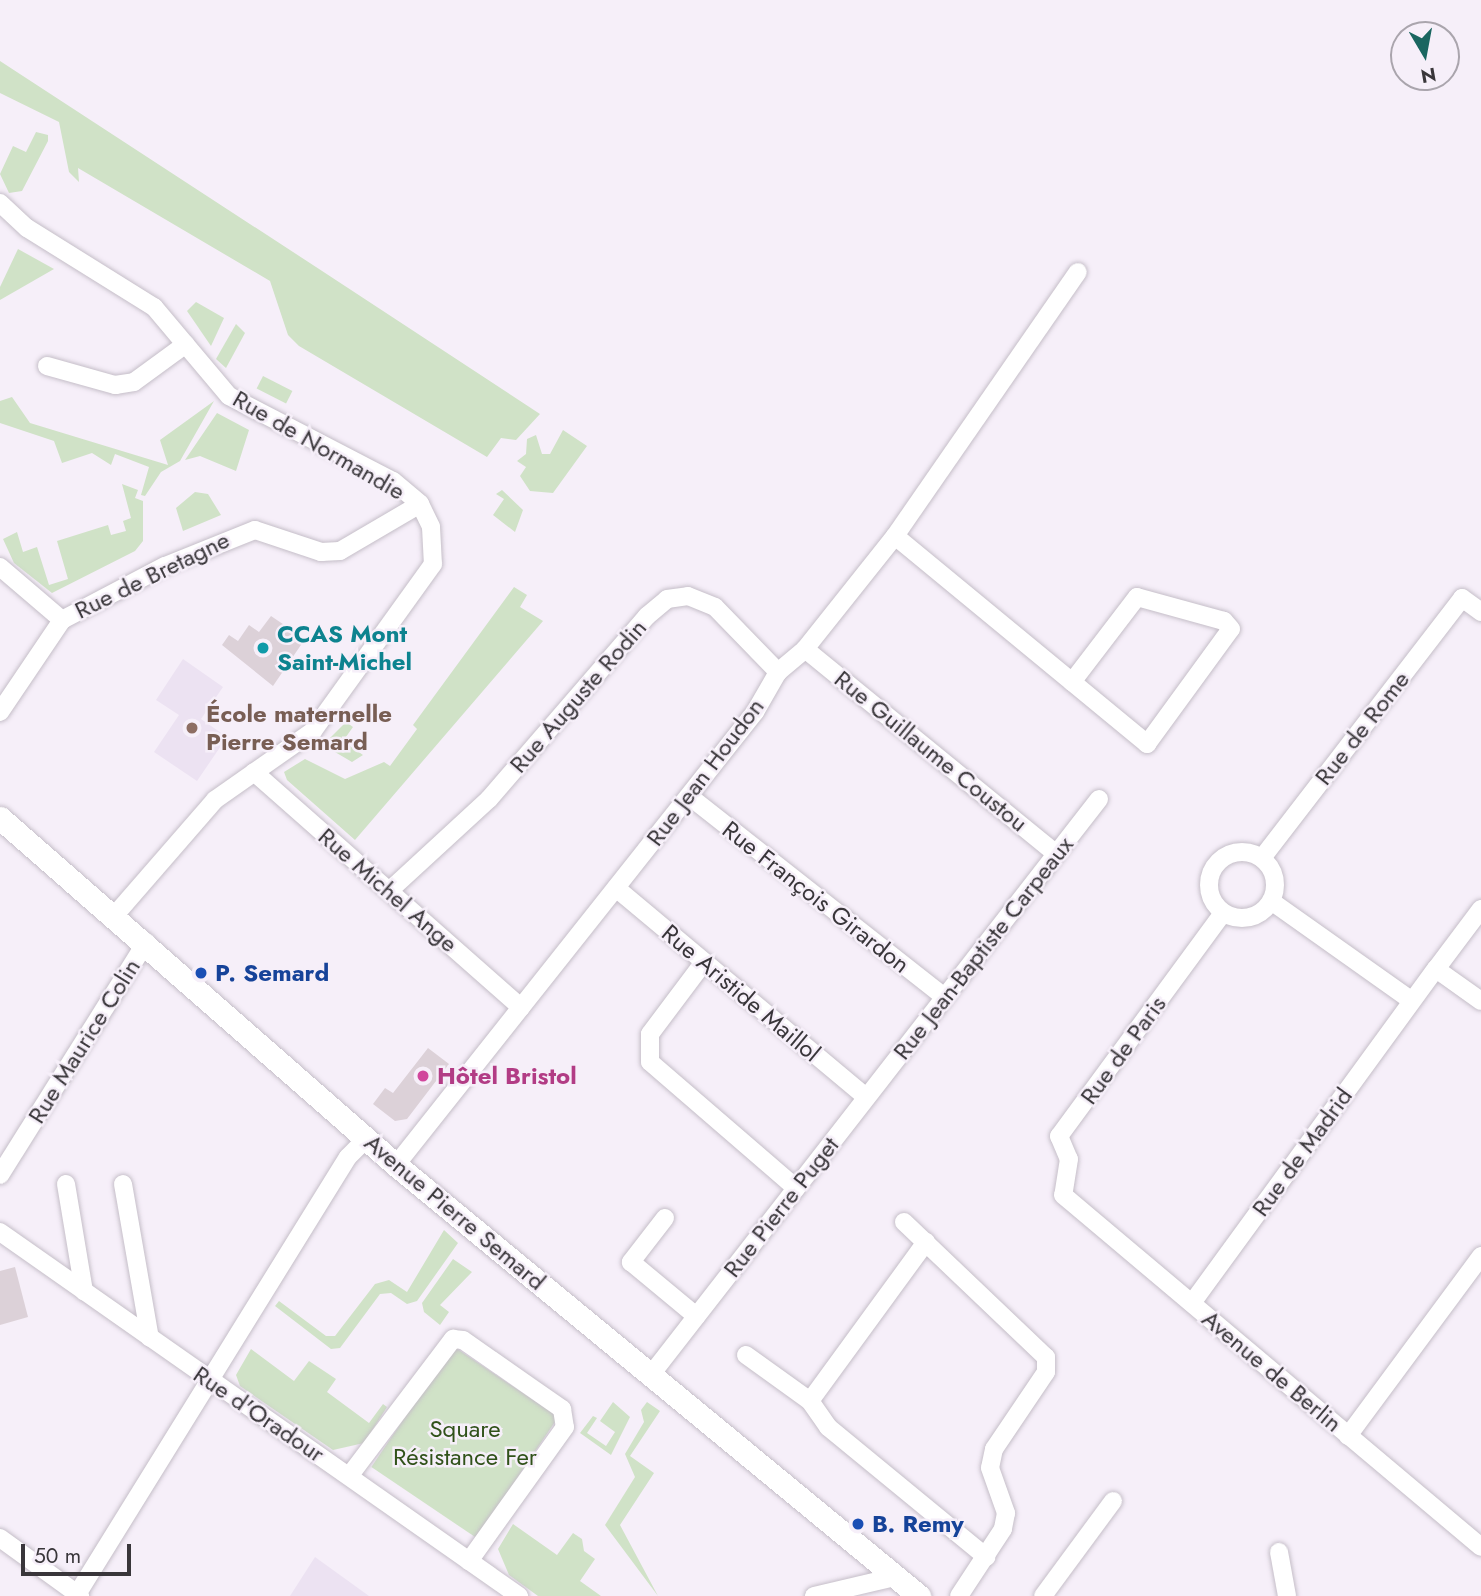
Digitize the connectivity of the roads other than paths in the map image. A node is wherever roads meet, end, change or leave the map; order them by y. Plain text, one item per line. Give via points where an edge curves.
1 (0, 203) edge
2 (1078, 272) dead end
3 (187, 344) junction
4 (47, 366) dead end
5 (420, 504) junction
6 (895, 536) junction
7 (0, 567) edge
8 (1481, 612) edge
9 (62, 620) junction
10 (805, 649) junction
11 (778, 672) junction
12 (1072, 682) junction
13 (0, 712) edge
14 (254, 772) junction
15 (689, 796) junction
16 (1100, 799) dead end
17 (0, 818) edge
18 (1056, 853) junction
19 (1262, 858) junction
20 (616, 888) junction
21 (389, 891) junction
22 (1271, 901) junction
23 (1481, 909) edge
24 (1223, 913) junction
25 (115, 915) junction
26 (146, 942) junction
27 (704, 962) junction
28 (1436, 969) junction
29 (944, 997) junction
30 (1411, 1000) junction
31 (1481, 1002) edge
32 (521, 1007) junction
33 (866, 1097) junction
34 (367, 1138) junction
35 (396, 1165) junction
36 (0, 1175) edge
37 (66, 1184) dead end
38 (123, 1184) dead end
39 (796, 1188) junction
40 (1063, 1195) joint
41 (664, 1218) dead end
42 (904, 1222) dead end
43 (0, 1232) edge
44 (926, 1242) junction
45 (1481, 1256) edge
46 (83, 1292) junction
47 (1192, 1303) junction
48 (696, 1316) junction
49 (150, 1338) junction
50 (746, 1355) dead end
51 (650, 1376) junction
52 (211, 1383) junction
53 (810, 1401) junction
54 (1348, 1436) junction
55 (349, 1475) junction
56 (1112, 1501) dead end
57 (0, 1538) edge
58 (1481, 1547) edge
59 (1279, 1552) dead end
60 (986, 1557) junction
61 (470, 1561) junction
62 (895, 1577) junction
63 (78, 1595) edge
64 (519, 1596) edge
65 (814, 1596) edge
66 (919, 1596) edge
67 (959, 1596) edge
68 (1043, 1596) edge
69 (1287, 1596) edge

1 - 3 street, Rue de Normandie via 27,228 155,307
2 - 6 street, Rue Jean Houdon
3 - 4 street via 134,382 115,385
3 - 5 street, Rue de Normandie via 229,396 393,481
5 - 9 street, Rue de Bretagne via 340,551 321,552 255,530 237,533
5 - 14 street, Rue de Normandie via 431,527 433,564 313,731
6 - 10 street, Rue Jean Houdon
6 - 12 street
7 - 9 street
8 - 19 street, Rue de Rome via 1462,598
9 - 13 street, Rue de Bretagne
10 - 11 street, Rue Jean Houdon
10 - 18 street, Rue Guillaume Coustou
11 - 15 street, Rue Jean Houdon via 755,712
11 - 21 street, Rue Auguste Rodin via 715,607 688,596 667,600 647,616 489,799
12 - 12 street via 1137,597 1224,621 1231,628 1147,744
14 - 21 street, Rue Michel Ange
14 - 25 street, Rue de Normandie via 215,800
15 - 20 street, Rue Jean Houdon
15 - 29 street, Rue François Girardon
16 - 18 street, Rue Jean-Baptiste Carpeaux
17 - 25 main road, Avenue Pierre Semard
18 - 29 street, Rue Jean-Baptiste Carpeaux
19 - 22 street via 1275,877
19 - 24 street via 1240,851 1217,862 1208,888
20 - 27 street, Rue Aristide Maillol
20 - 32 street, Rue Jean Houdon
21 - 32 street, Rue Michel Ange
22 - 24 street via 1251,917
22 - 30 street
23 - 28 street, Rue de Madrid
24 - 40 street, Rue de Paris via 1059,1136 1069,1159
25 - 26 main road, Avenue Pierre Semard
26 - 34 main road, Avenue Pierre Semard
26 - 36 street, Rue Maurice Colin
27 - 33 street, Rue Aristide Maillol
27 - 39 street via 650,1034 650,1062
28 - 30 street, Rue de Madrid
28 - 31 street
29 - 33 street, Rue Jean-Baptiste Carpeaux
30 - 47 street, Rue de Madrid
32 - 35 street, Rue Jean Houdon
33 - 39 street, Rue Pierre Puget
34 - 35 main road, Avenue Pierre Semard
34 - 52 street via 348,1157
35 - 51 main road, Avenue Pierre Semard
37 - 46 street
38 - 49 street
39 - 48 street, Rue Pierre Puget
40 - 47 street, Avenue de Berlin
41 - 48 street via 631,1262
42 - 44 street
43 - 46 street, Rue d'Oradour
44 - 53 street
44 - 60 street via 1046,1357 1046,1372 994,1449 990,1468 1006,1513 1003,1529
45 - 54 street
46 - 49 street, Rue d'Oradour
47 - 54 street, Avenue de Berlin
48 - 51 street, Rue Pierre Puget
49 - 52 street, Rue d'Oradour
50 - 53 street
51 - 62 main road, Avenue Pierre Semard
52 - 55 street, Rue d'Oradour
52 - 63 street
53 - 60 street via 828,1427
54 - 58 street, Avenue de Berlin
55 - 61 street, Rue d'Oradour
55 - 61 street via 453,1339 463,1340 562,1409 565,1427
56 - 68 street
57 - 63 street
59 - 69 street
60 - 67 street
61 - 64 street, Rue d'Oradour
62 - 65 street
62 - 66 main road, Avenue Pierre Semard

